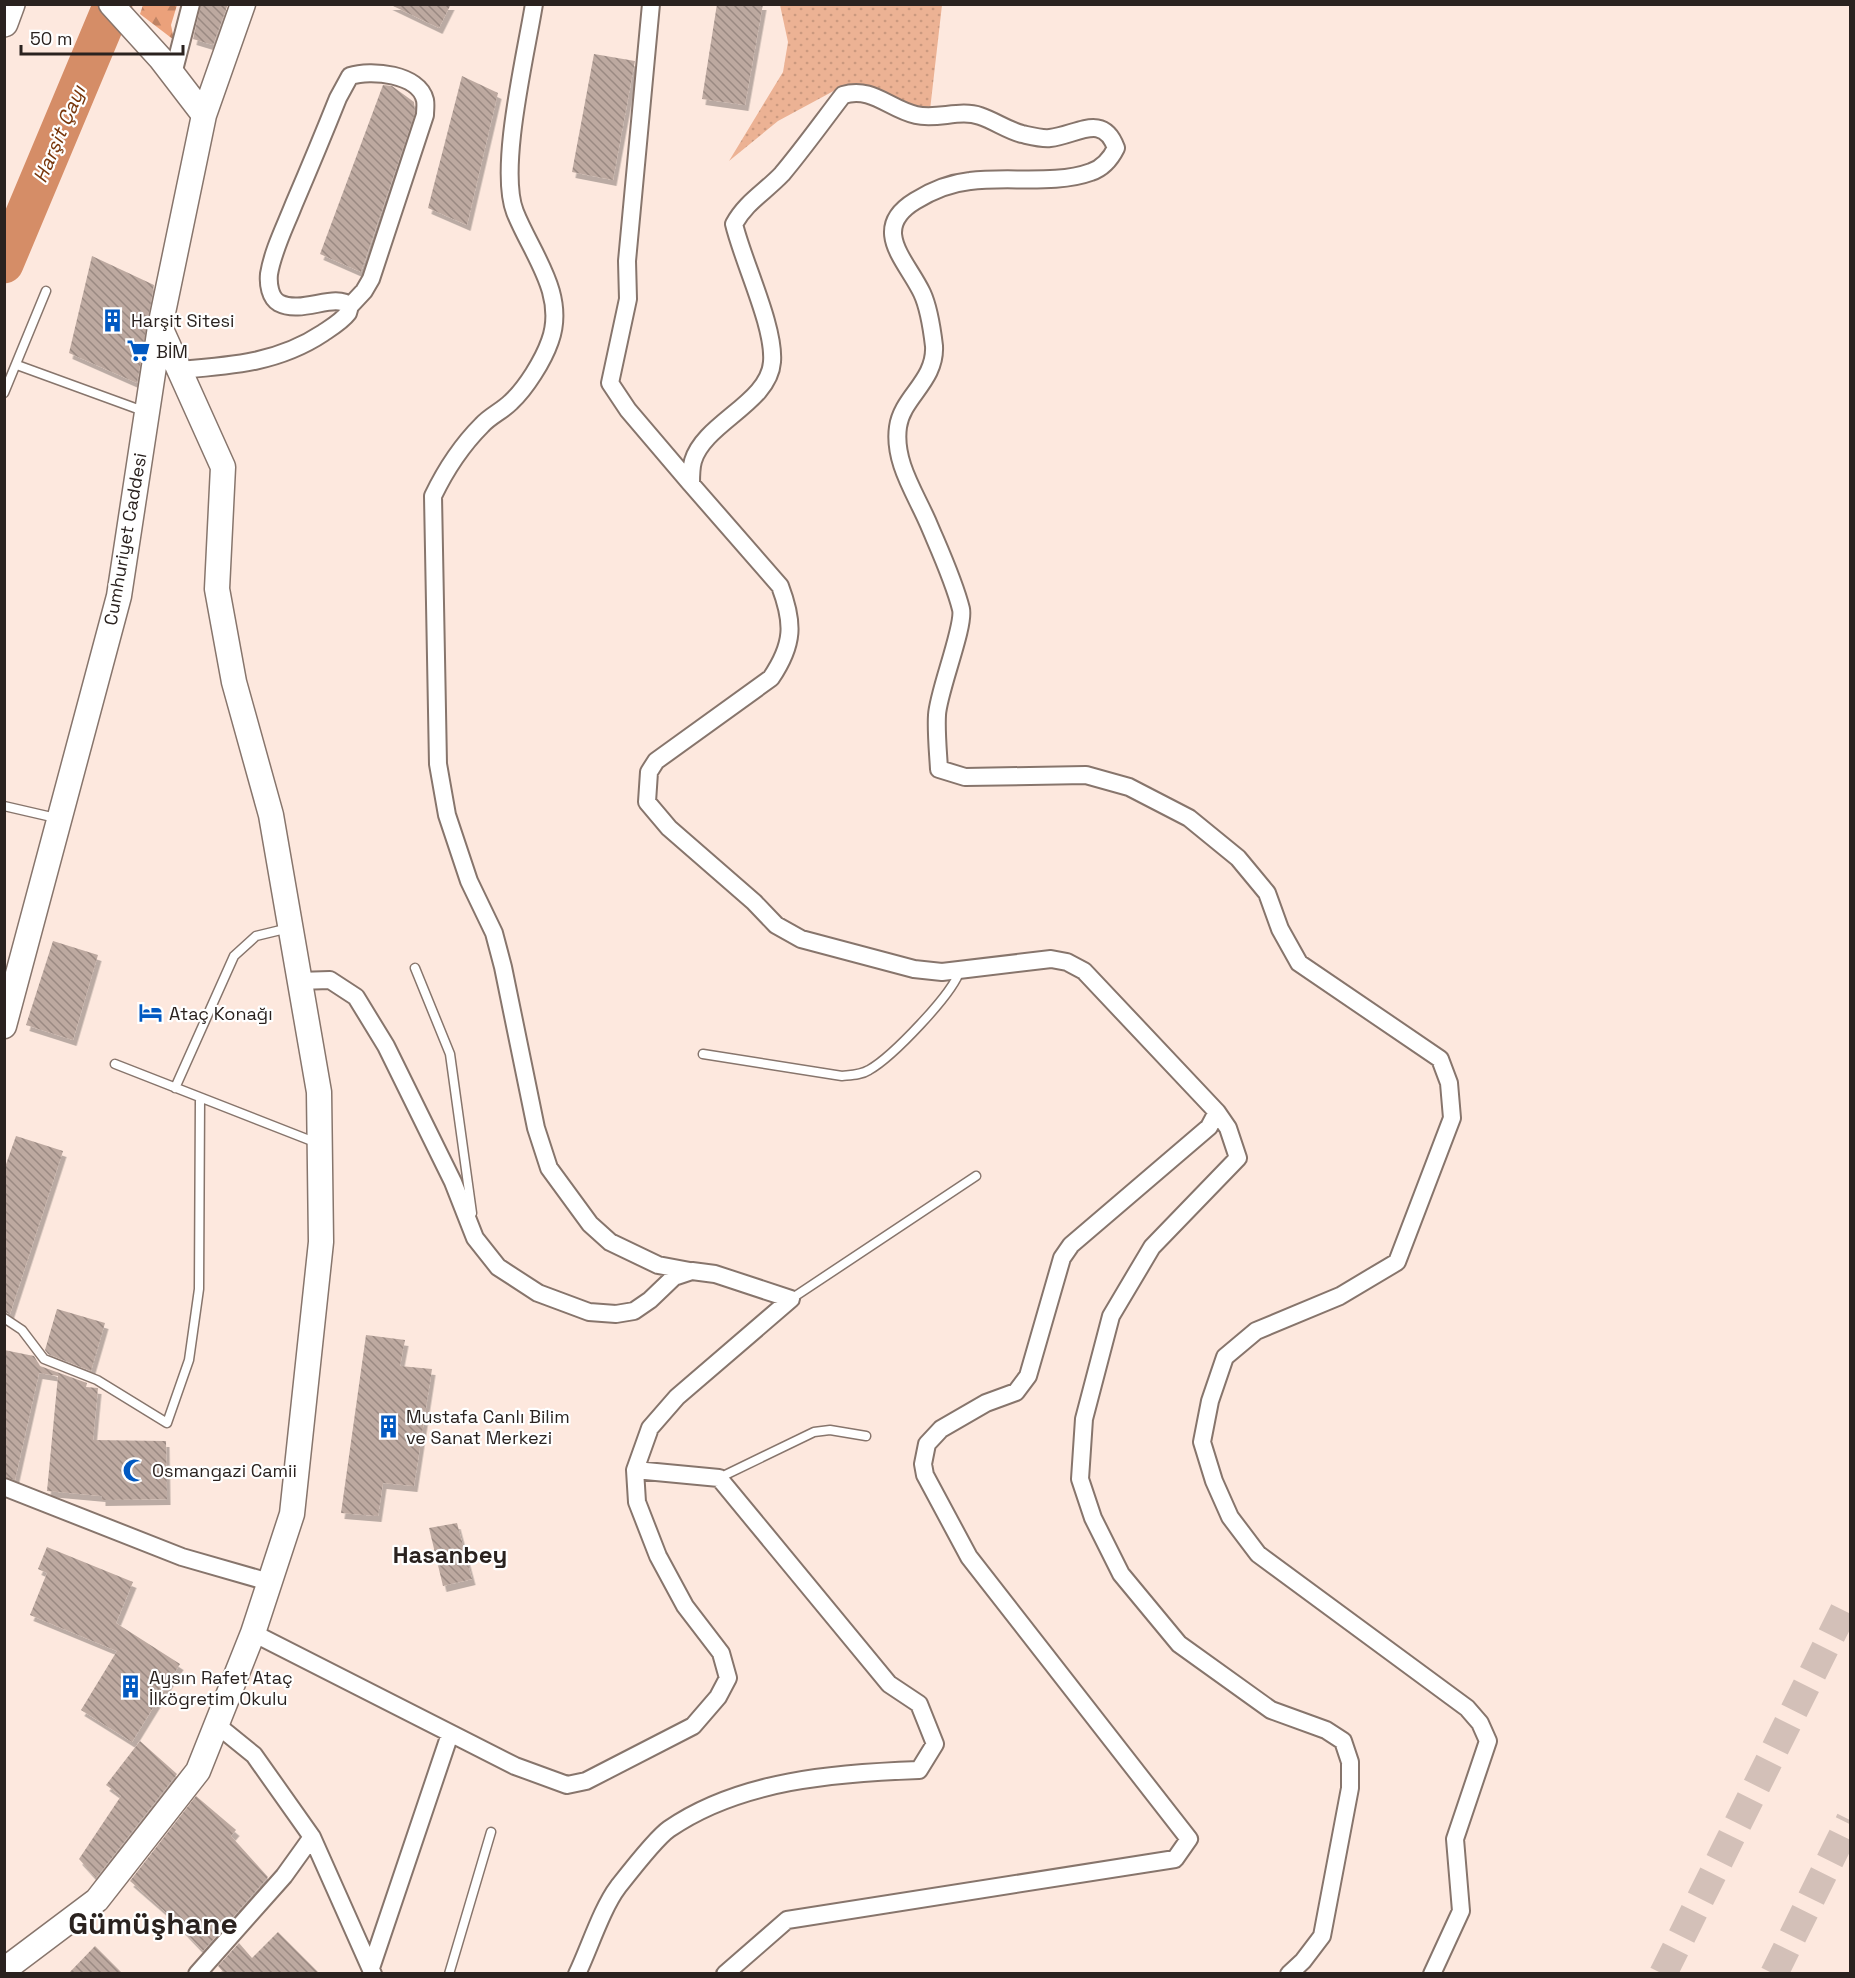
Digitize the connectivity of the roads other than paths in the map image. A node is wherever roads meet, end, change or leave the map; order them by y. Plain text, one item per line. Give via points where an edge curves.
1 (11, 4) edge
2 (111, 4) edge
3 (191, 4) edge
4 (243, 4) edge
5 (534, 4) edge
6 (651, 4) edge
7 (4, 23) edge
8 (167, 67) junction
9 (204, 115) junction
10 (46, 291) dead end
11 (350, 306) junction
12 (160, 327) junction
13 (17, 365) junction
14 (178, 370) junction
15 (4, 393) edge
16 (147, 412) junction
17 (691, 484) junction
18 (4, 806) edge
19 (60, 819) junction
20 (290, 928) junction
21 (415, 968) dead end
22 (960, 970) junction
23 (298, 981) junction
24 (4, 1026) edge
25 (703, 1054) dead end
26 (115, 1064) dead end
27 (175, 1088) junction
28 (200, 1098) junction
29 (1217, 1112) junction
30 (320, 1144) junction
31 (976, 1176) dead end
32 (475, 1238) junction
33 (692, 1271) junction
34 (791, 1299) junction
35 (4, 1318) edge
36 (866, 1437) dead end
37 (635, 1470) junction
38 (719, 1478) junction
39 (4, 1487) edge
40 (269, 1582) junction
41 (253, 1633) junction
42 (217, 1725) junction
43 (450, 1734) junction
44 (491, 1832) dead end
45 (312, 1837) junction
46 (4, 1970) edge
47 (372, 1971) edge
48 (197, 1974) edge
49 (449, 1974) edge
50 (577, 1974) edge
51 (725, 1974) edge
52 (1289, 1974) edge
53 (1432, 1974) edge

1 - 7 main road
2 - 8 main road
3 - 8 street
4 - 9 main road, Cumhuriyet Caddesi
5 - 33 street via 510,159 510,187 514,212 546,276 555,319 550,342 530,377 512,401 483,424 449,464 433,496 438,764 447,815 469,880 494,933 536,1128 549,1168 590,1224 610,1242 658,1265
6 - 17 street via 627,261 628,299 610,383
8 - 9 main road
9 - 12 main road, Cumhuriyet Caddesi
10 - 13 lane
11 - 11 street via 371,279 425,115 425,99 417,89 402,78 381,72 363,71 350,76 276,248 269,276 271,294 277,302 291,308 336,301
11 - 14 street via 345,318 290,352 249,363
12 - 14 main road
12 - 16 main road, Cumhuriyet Caddesi
13 - 15 lane
13 - 16 lane
14 - 20 main road via 223,467 217,589 234,682 271,815
16 - 19 main road, Cumhuriyet Caddesi via 119,596
17 - 22 street via 780,586 787,604 789,644 771,678 656,761 649,772 647,802 669,828 785,931 801,939 914,969
17 - 53 street via 693,461 700,447 766,382 772,363 770,337 734,224 744,207 782,173 843,95 866,93 897,110 929,118 980,116 1002,128 1048,138 1089,127 1112,135 1116,148 1110,159 1094,172 967,181 942,188 901,210 893,228 900,259 922,293 934,348 928,377 898,425 899,451 962,612 937,714 939,769 965,777 1086,775 1129,787 1189,818 1238,858 1267,893 1280,929 1299,963 1440,1059 1449,1083 1452,1118 1397,1262 1340,1296 1256,1331 1226,1357 1210,1401 1202,1442 1230,1517 1258,1554 1467,1708 1480,1723 1488,1742 1455,1839 1461,1911
18 - 19 lane
19 - 24 main road, Cumhuriyet Caddesi
20 - 23 main road
20 - 27 lane via 256,936 234,956
21 - 32 lane via 450,1054
22 - 25 lane via 947,996 879,1063 863,1073 842,1076
22 - 29 street via 1051,959 1084,971
23 - 30 main road via 319,1092
23 - 32 street via 330,980 356,997 392,1056 453,1182
26 - 27 lane
27 - 28 lane
28 - 30 lane
28 - 35 lane via 199,1289 189,1360 167,1423 97,1380 44,1359 22,1330
29 - 51 street via 1209,1127 1071,1245 1062,1258 1028,1376 1016,1392 986,1403 941,1429 927,1444 923,1464 925,1475 969,1557 1189,1839 1175,1859 787,1920
29 - 52 street via 1228,1128 1238,1158 1152,1247 1111,1316 1083,1419 1080,1479 1093,1518 1121,1574 1179,1644 1271,1710 1326,1730 1343,1741 1350,1762 1350,1788 1322,1936
30 - 40 main road via 321,1242 292,1514
31 - 34 lane
32 - 33 street via 498,1267 538,1293 589,1312 634,1311 674,1277
33 - 34 street via 715,1274
34 - 37 street via 677,1397 650,1428
36 - 38 lane via 830,1430 814,1432
37 - 38 street
37 - 43 street via 637,1502 658,1556 685,1606 721,1653 728,1678 718,1697 693,1726 586,1781 567,1785 515,1766
38 - 50 street via 889,1684 919,1704 935,1744 919,1770 792,1782 728,1798 668,1830 617,1889
39 - 40 street via 183,1557
40 - 41 main road
41 - 42 main road
41 - 43 street
42 - 45 street via 254,1755
42 - 46 main road via 198,1771 97,1900
43 - 47 street
44 - 49 lane
45 - 47 street
45 - 48 street via 284,1876

